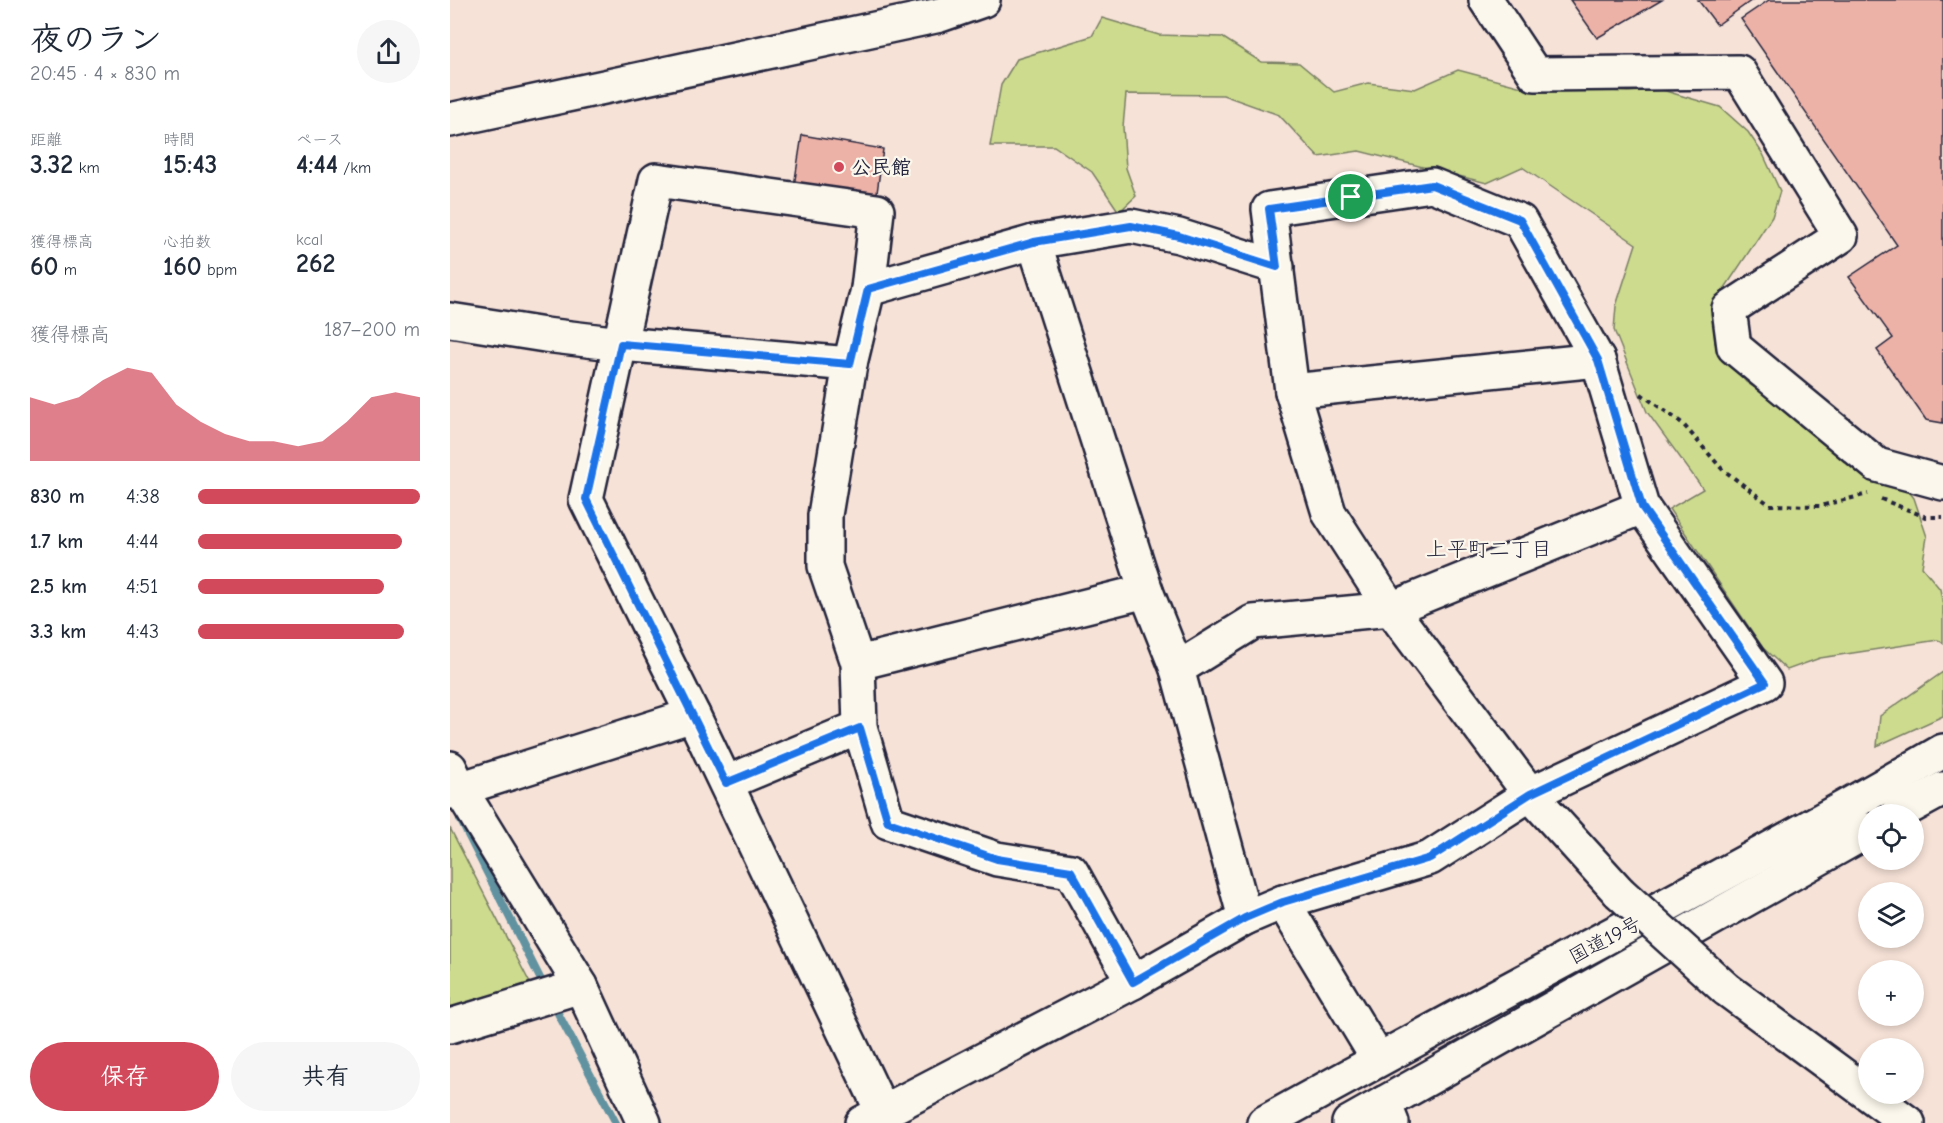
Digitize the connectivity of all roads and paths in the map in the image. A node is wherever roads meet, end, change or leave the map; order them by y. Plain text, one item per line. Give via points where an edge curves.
1 (983, 0) edge
2 (1486, 0) edge
3 (938, 7) edge
4 (450, 120) edge
5 (1034, 242) junction
6 (1277, 267) junction
7 (868, 289) junction
8 (450, 320) edge
9 (621, 344) junction
10 (850, 364) junction
11 (1601, 373) junction
12 (1292, 391) junction
13 (1943, 483) edge
14 (1642, 507) junction
15 (1943, 517) edge
16 (1146, 591) junction
17 (1391, 609) junction
18 (858, 663) junction
19 (1177, 669) junction
20 (693, 715) junction
21 (860, 728) junction
22 (1943, 752) edge
23 (453, 783) edge
24 (726, 783) junction
25 (1943, 789) edge
26 (1530, 794) junction
27 (1915, 804) edge
28 (1858, 836) edge
29 (1283, 902) junction
30 (1245, 918) junction
31 (1133, 982) junction
32 (581, 986) junction
33 (450, 1026) edge
34 (1378, 1059) junction
35 (1388, 1113) edge
36 (873, 1118) edge
37 (645, 1123) edge
38 (1264, 1123) edge
39 (1348, 1123) edge
40 (1908, 1123) edge

1 - 3 main road
2 - 13 main road via 1535,74 1739,72 1841,236 1728,309 1734,347 1877,465
3 - 4 main road
5 - 6 main road via 1131,226 1179,236
5 - 7 main road
5 - 16 main road
6 - 11 main road via 1269,209 1432,185 1520,220
6 - 12 main road
7 - 9 main road via 877,211 656,180
7 - 10 main road
8 - 9 main road
9 - 10 main road
9 - 20 main road via 586,499
10 - 18 main road via 825,515 825,566
11 - 12 main road
11 - 14 main road
11 - 15 path via 1632,388 1682,423 1722,469 1770,505 1820,506 1866,494 1926,517
12 - 17 main road via 1329,513
14 - 17 main road
14 - 26 main road via 1765,683
16 - 18 main road
16 - 19 main road
17 - 19 main road via 1252,622
17 - 26 main road
18 - 21 main road
19 - 30 main road
20 - 23 main road
20 - 24 main road
21 - 24 main road
21 - 31 main road via 888,822 997,859 1071,871
22 - 34 main road, 国道19号 via 1665,908
23 - 32 main road
24 - 36 main road
25 - 27 main road
26 - 29 main road via 1430,858
26 - 40 main road, bridge via 1619,892 1726,989
28 - 35 main road, 国道19号
29 - 30 main road
29 - 34 main road
30 - 31 main road
31 - 36 main road
32 - 33 main road
32 - 37 main road
34 - 38 main road, 国道19号
35 - 39 main road, 国道19号

